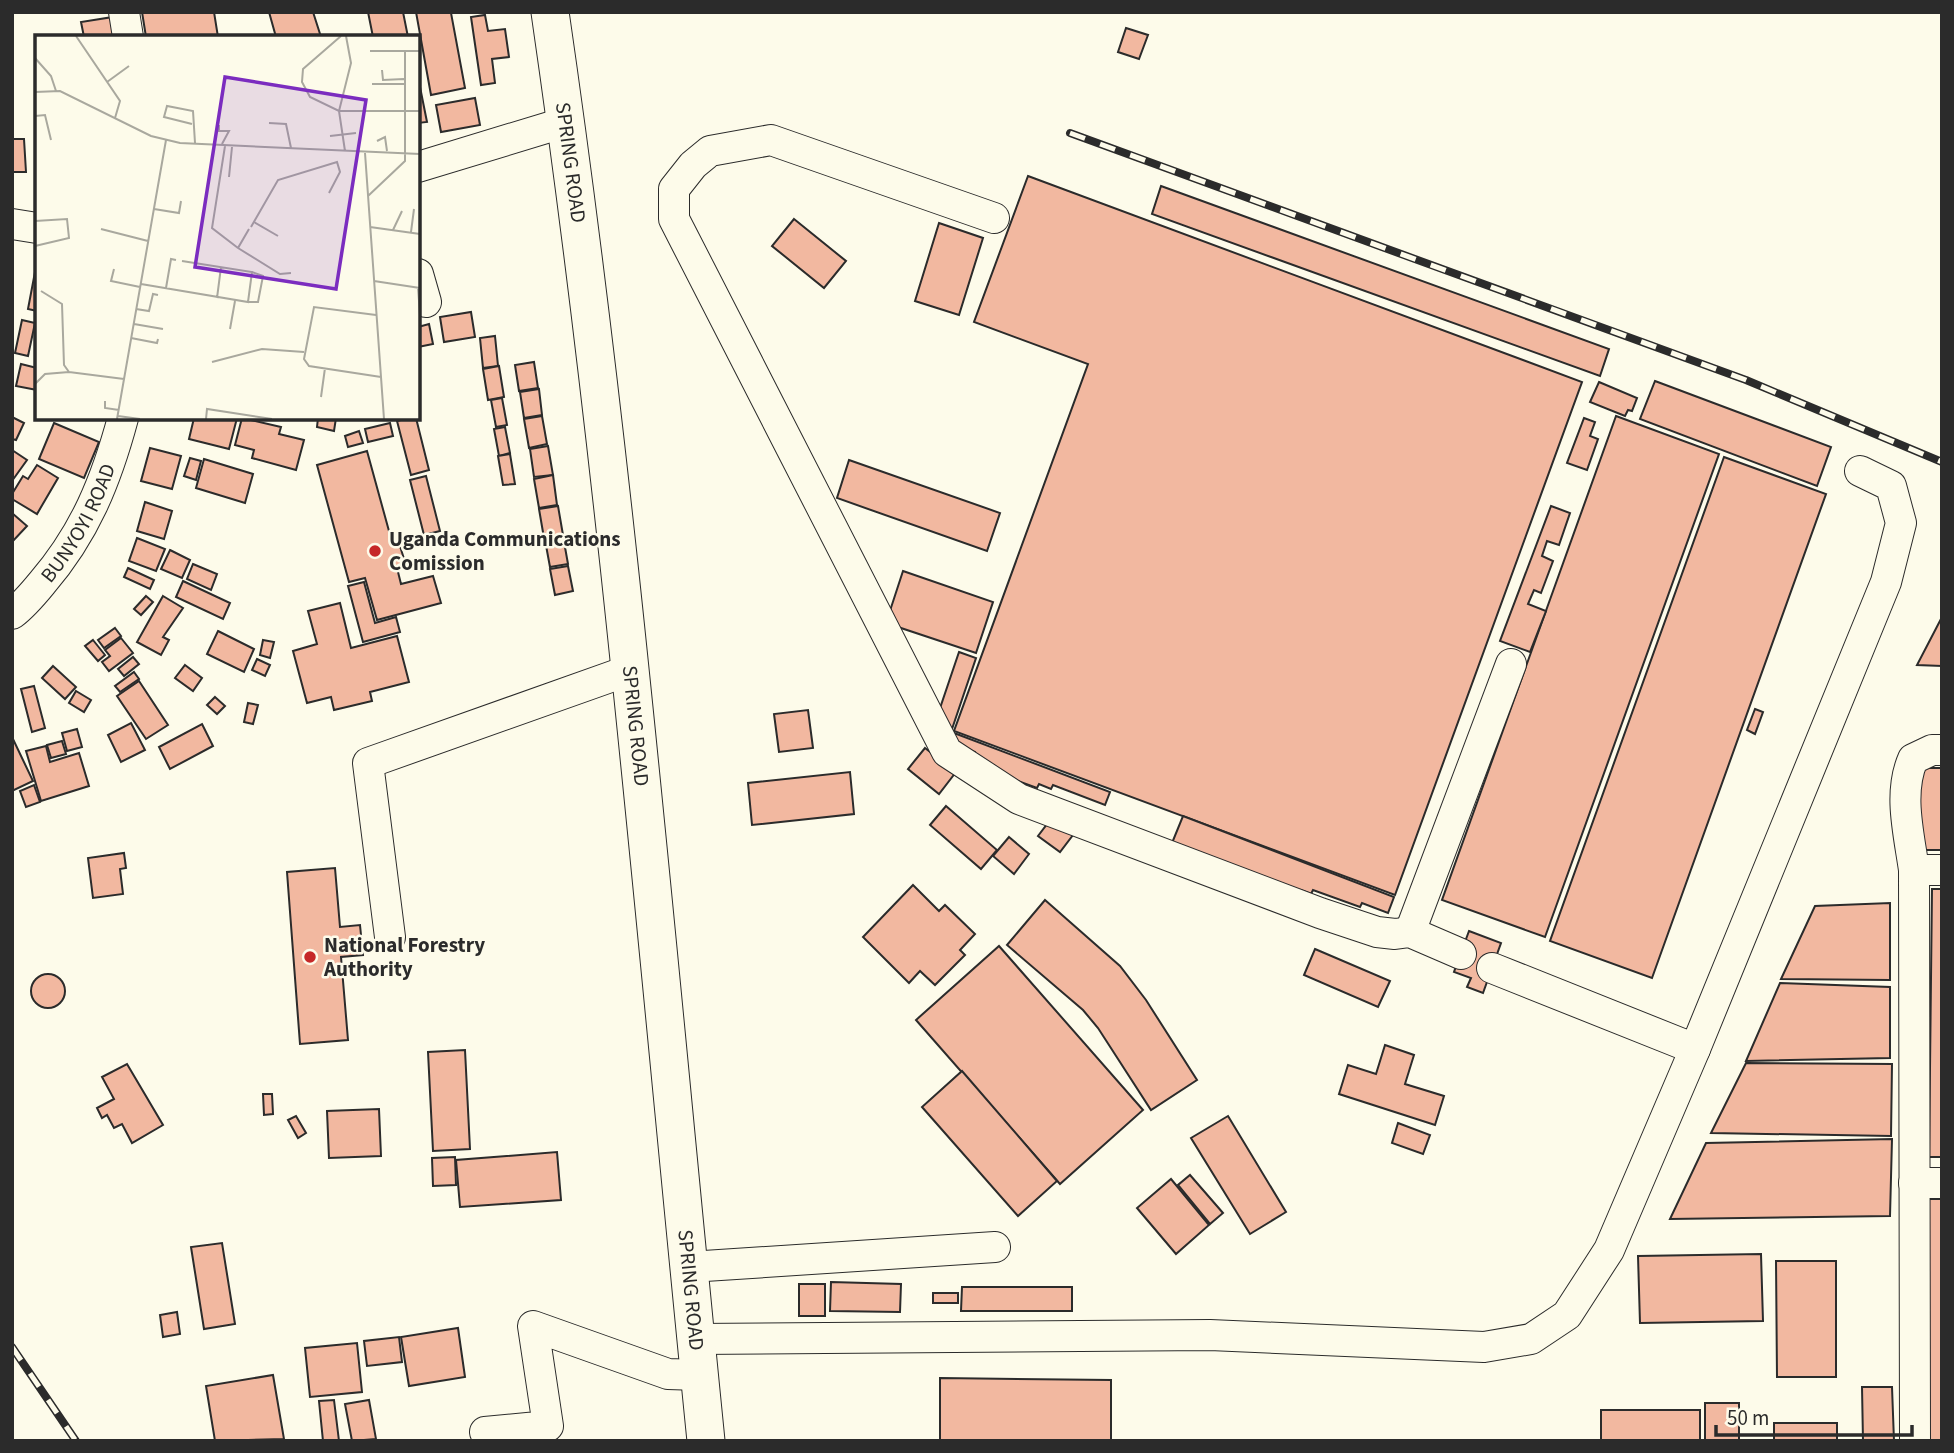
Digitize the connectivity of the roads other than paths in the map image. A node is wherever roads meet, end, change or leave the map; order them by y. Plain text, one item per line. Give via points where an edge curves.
1 (124, 12) edge
2 (550, 12) edge
3 (128, 35) edge
4 (566, 122) junction
5 (420, 166) edge
6 (994, 218) dead end
7 (12, 224) edge
8 (35, 228) edge
9 (122, 420) edge
10 (1860, 471) dead end
11 (12, 614) edge
12 (1511, 664) dead end
13 (630, 670) junction
14 (1942, 750) edge
15 (1928, 870) edge
16 (1410, 932) junction
17 (390, 937) dead end
18 (1461, 954) dead end
19 (1492, 968) dead end
20 (1695, 1049) junction
21 (1928, 1183) edge
22 (995, 1247) dead end
23 (689, 1267) junction
24 (697, 1357) junction
25 (485, 1432) dead end
26 (706, 1441) edge
27 (1915, 1441) edge

1 - 3 street
2 - 4 main road, SPRING ROAD
4 - 5 street
4 - 13 main road, SPRING ROAD
6 - 16 street via 771,140 710,151 674,189 674,219 947,752 1018,799 1320,913 1377,932
7 - 8 street
9 - 11 street, BUNYOYI ROAD via 92,509 60,562
10 - 20 street via 1891,486 1901,523 1886,582
12 - 16 street
13 - 17 street via 368,763
13 - 23 main road, SPRING ROAD
14 - 15 street via 1913,759 1906,774 1905,806
15 - 21 street
16 - 18 street
19 - 20 street
20 - 24 street via 1609,1250 1567,1315 1531,1339 1484,1348 1210,1335
21 - 27 street
22 - 23 street
23 - 24 main road, SPRING ROAD
24 - 25 street via 668,1374 533,1326 548,1426
24 - 26 main road, SPRING ROAD

